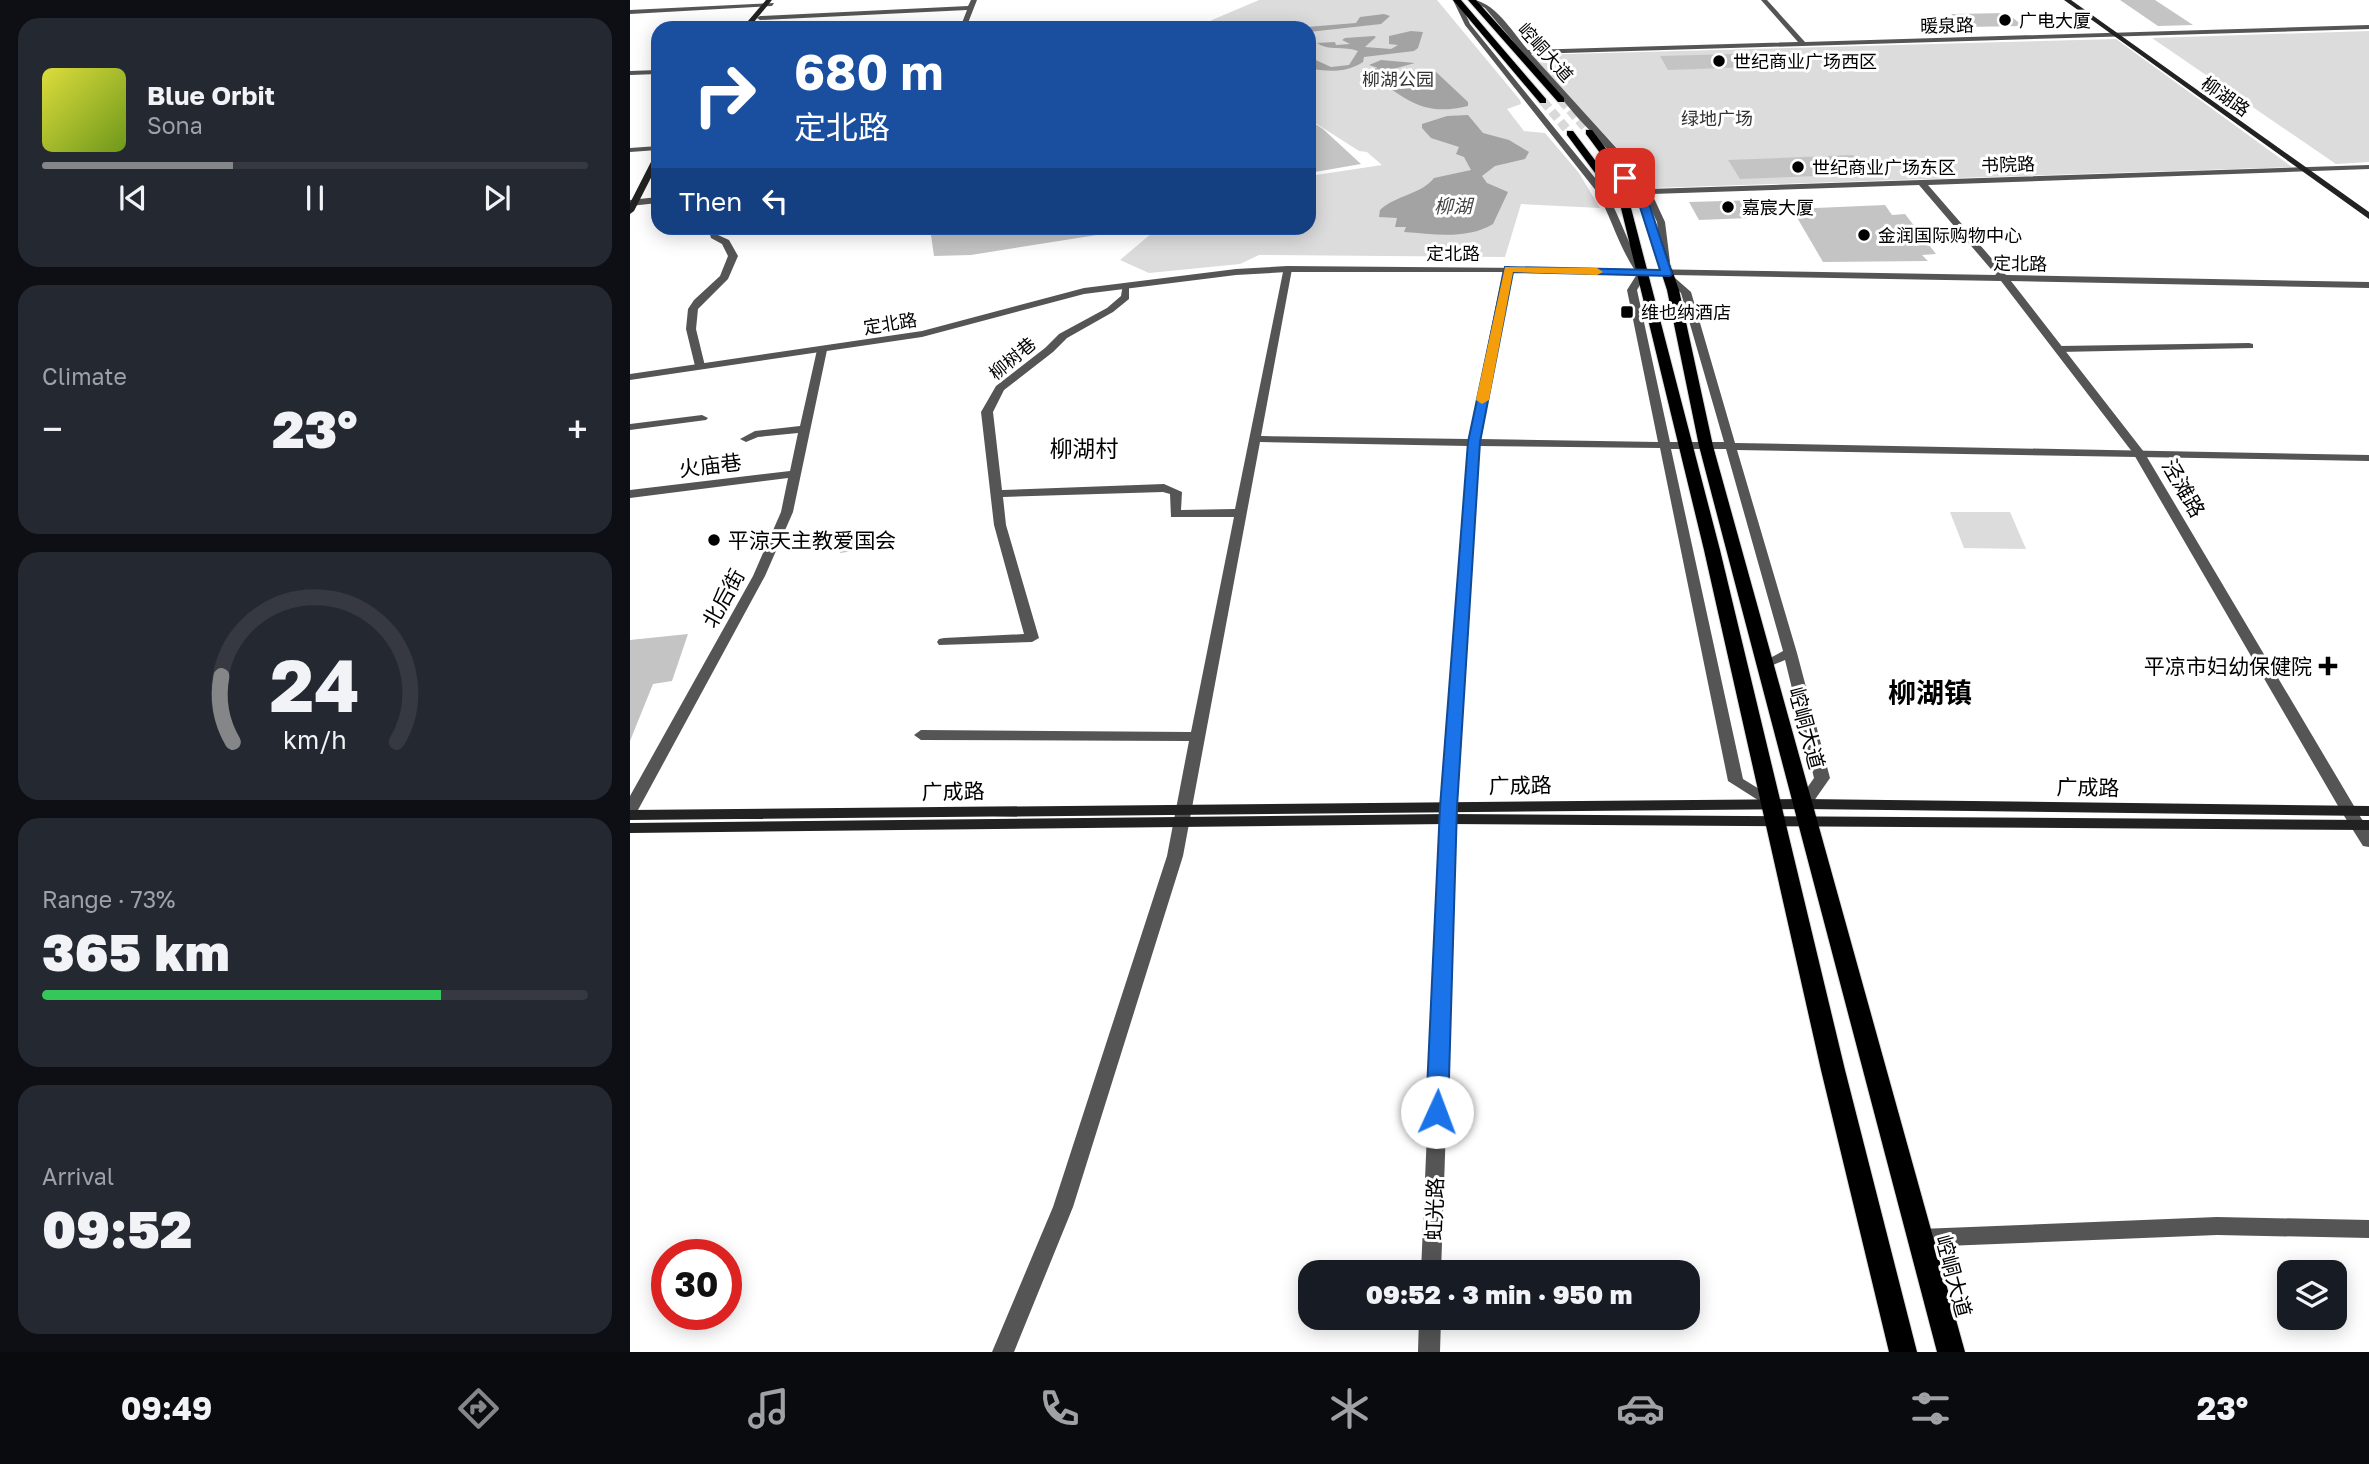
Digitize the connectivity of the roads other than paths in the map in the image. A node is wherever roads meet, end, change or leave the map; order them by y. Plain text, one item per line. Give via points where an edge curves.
1 (1457, 0) edge
2 (1473, 0) edge
3 (1764, 0) edge
4 (2067, 0) edge
5 (2079, 0) edge
6 (770, 2) edge
7 (973, 4) edge
8 (630, 12) edge
9 (760, 18) junction
10 (752, 21) edge
11 (758, 21) edge
12 (966, 21) edge
13 (2369, 27) edge
14 (2129, 36) junction
15 (2117, 37) junction
16 (1804, 45) junction
17 (1525, 52) junction
18 (651, 72) edge
19 (630, 74) edge
20 (1561, 100) tunnel mouth
21 (1543, 101) tunnel mouth
22 (1589, 132) tunnel mouth
23 (1570, 133) tunnel mouth
24 (651, 148) edge
25 (630, 150) edge
26 (651, 161) edge
27 (2369, 167) edge
28 (2302, 169) junction
29 (2317, 169) junction
30 (1922, 183) junction
31 (1647, 192) junction
32 (651, 201) edge
33 (631, 203) edge
34 (2369, 205) edge
35 (2369, 216) edge
36 (714, 235) edge
37 (1287, 269) junction
38 (1508, 269) junction
39 (1643, 273) junction
40 (1667, 274) junction
41 (2004, 279) junction
42 (2369, 285) edge
43 (1126, 286) junction
44 (2249, 346) dead end
45 (2059, 349) junction
46 (822, 350) junction
47 (700, 366) junction
48 (630, 377) edge
49 (702, 418) dead end
50 (630, 427) edge
51 (805, 429) junction
52 (746, 439) dead end
53 (1254, 439) junction
54 (1474, 442) junction
55 (1664, 445) junction
56 (1686, 446) junction
57 (1706, 446) junction
58 (1732, 446) junction
59 (2138, 452) junction
60 (2369, 458) edge
61 (795, 474) junction
62 (996, 494) junction
63 (630, 495) edge
64 (1241, 513) junction
65 (944, 642) dead end
66 (1790, 653) junction
67 (1766, 664) junction
68 (921, 735) dead end
69 (1198, 737) junction
70 (2369, 811) edge
71 (630, 812) edge
72 (1448, 813) junction
73 (1774, 813) junction
74 (1807, 813) junction
75 (1183, 816) junction
76 (2359, 821) edge
77 (630, 828) edge
78 (2369, 842) edge
79 (2369, 1229) edge
80 (1920, 1238) junction
81 (1432, 1260) edge
82 (1430, 1330) edge
83 (1003, 1352) edge
84 (1429, 1352) edge
85 (1903, 1352) edge
86 (1951, 1352) edge

1 - 21 main road, 崆峒大道
1 - 39 street via 1467,24 1601,191 1625,248
2 - 17 street via 1487,7
2 - 20 main road, 崆峒大道
3 - 16 street
4 - 15 main road, 柳湖路
5 - 14 main road, 柳湖路
6 - 8 street
6 - 9 main road
6 - 10 main road
7 - 9 street
7 - 12 street
9 - 11 main road
13 - 14 street, 暖泉路
14 - 15 street, 暖泉路
14 - 29 main road, 柳湖路
15 - 16 street, 暖泉路
15 - 28 main road, 柳湖路
16 - 17 street, 暖泉路
17 - 31 street
18 - 19 street
22 - 40 main road, 崆峒大道 via 1645,207
23 - 39 main road via 1626,208
24 - 25 street
26 - 33 main road
27 - 29 street, 书院路
28 - 29 street, 书院路
28 - 30 street, 书院路
28 - 35 main road, 柳湖路
29 - 34 main road, 柳湖路
30 - 31 street, 书院路
30 - 41 street, 泾滩路
31 - 40 street via 1661,222
32 - 33 street
36 - 47 street via 726,242 733,256 723,281 697,302 691,315
37 - 38 street, 定北路
37 - 43 street, 定北路
37 - 53 street
38 - 39 street, 定北路
38 - 54 street, 虹光路
39 - 40 street, 定北路
39 - 55 street via 1632,290
39 - 56 main road
40 - 41 street, 定北路
40 - 57 main road, 崆峒大道
40 - 58 street via 1686,292
41 - 42 street, 定北路
41 - 45 street, 泾滩路
43 - 46 street, 定北路 via 1084,291 922,334
43 - 62 street, 柳树巷 via 1126,297 1111,310 1063,336 1000,388 987,412
44 - 45 street
45 - 59 street, 泾滩路
46 - 47 street, 定北路
46 - 51 street, 北后街
47 - 48 street, 定北路
49 - 50 street
51 - 52 street
51 - 61 street, 北后街
53 - 54 street
53 - 64 street
54 - 55 street
54 - 72 street, 虹光路
55 - 56 street
55 - 73 street via 1735,781
56 - 57 street
56 - 73 main road
57 - 58 street
57 - 67 main road, 崆峒大道
58 - 59 street
58 - 66 street
59 - 60 street
59 - 76 street, 泾滩路
61 - 63 street, 火庙巷
61 - 71 street, 北后街 via 787,512 759,576
62 - 64 street via 1164,488 1176,492 1175,514
62 - 65 street, 柳树巷 via 1000,525 1032,639
64 - 69 street
66 - 67 street
66 - 74 street via 1822,778
67 - 74 main road, 崆峒大道
68 - 69 street
69 - 75 street
70 - 76 main road, 广成路
71 - 75 main road, 广成路
72 - 73 main road, 广成路
72 - 75 main road, 广成路
72 - 81 street, 虹光路
73 - 74 main road, 广成路
73 - 85 main road
74 - 76 main road, 广成路
74 - 80 main road, 崆峒大道
75 - 77 main road, 广成路
75 - 83 street via 1175,856 1063,1207
76 - 78 street, 泾滩路
79 - 80 street via 2217,1226
80 - 86 main road, 崆峒大道
82 - 84 street

